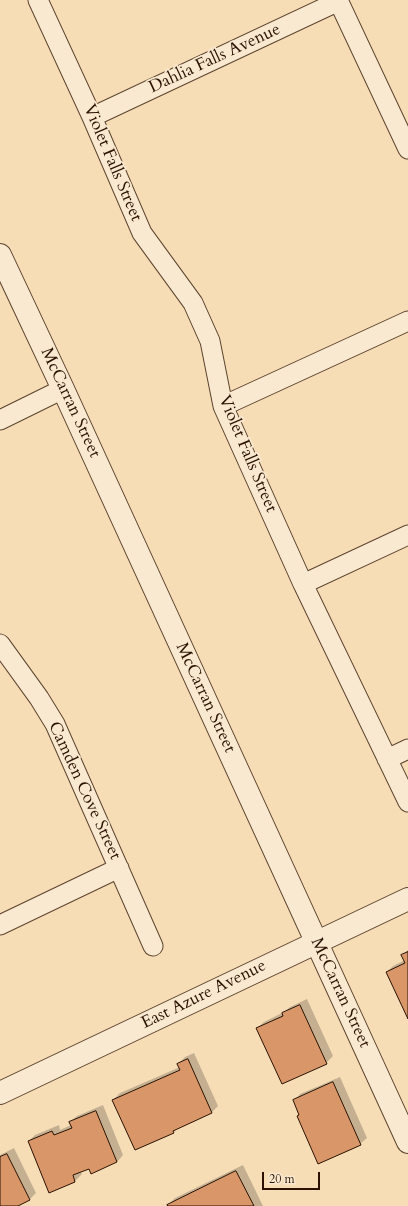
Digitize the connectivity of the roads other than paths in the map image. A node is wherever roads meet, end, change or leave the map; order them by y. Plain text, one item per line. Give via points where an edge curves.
1 (38, 0) edge
2 (339, 1) edge
3 (92, 116) junction
4 (408, 148) edge
5 (0, 254) edge
6 (408, 321) edge
7 (63, 389) junction
8 (223, 406) junction
9 (0, 420) edge
10 (408, 535) edge
11 (303, 584) junction
12 (0, 644) edge
13 (408, 750) edge
14 (387, 759) junction
15 (408, 802) edge
16 (119, 868) junction
17 (408, 899) edge
18 (0, 925) edge
19 (316, 942) junction
20 (153, 946) dead end
21 (0, 1093) edge
22 (408, 1142) edge

1 - 3 street, Violet Falls Street
2 - 3 street, Dahlia Falls Avenue
2 - 4 street
3 - 8 street, Violet Falls Street via 142,233 193,303 210,342
5 - 7 street, McCarran Street
6 - 8 street
7 - 9 street
7 - 19 street, McCarran Street
8 - 11 street, Violet Falls Street
10 - 11 street
11 - 14 street, Violet Falls Street
12 - 16 street, Camden Cove Street via 55,724
13 - 14 street
14 - 15 street, Violet Falls Street
16 - 18 street
16 - 20 street, Camden Cove Street
17 - 19 street, East Azure Avenue
19 - 21 street, East Azure Avenue
19 - 22 street, McCarran Street

